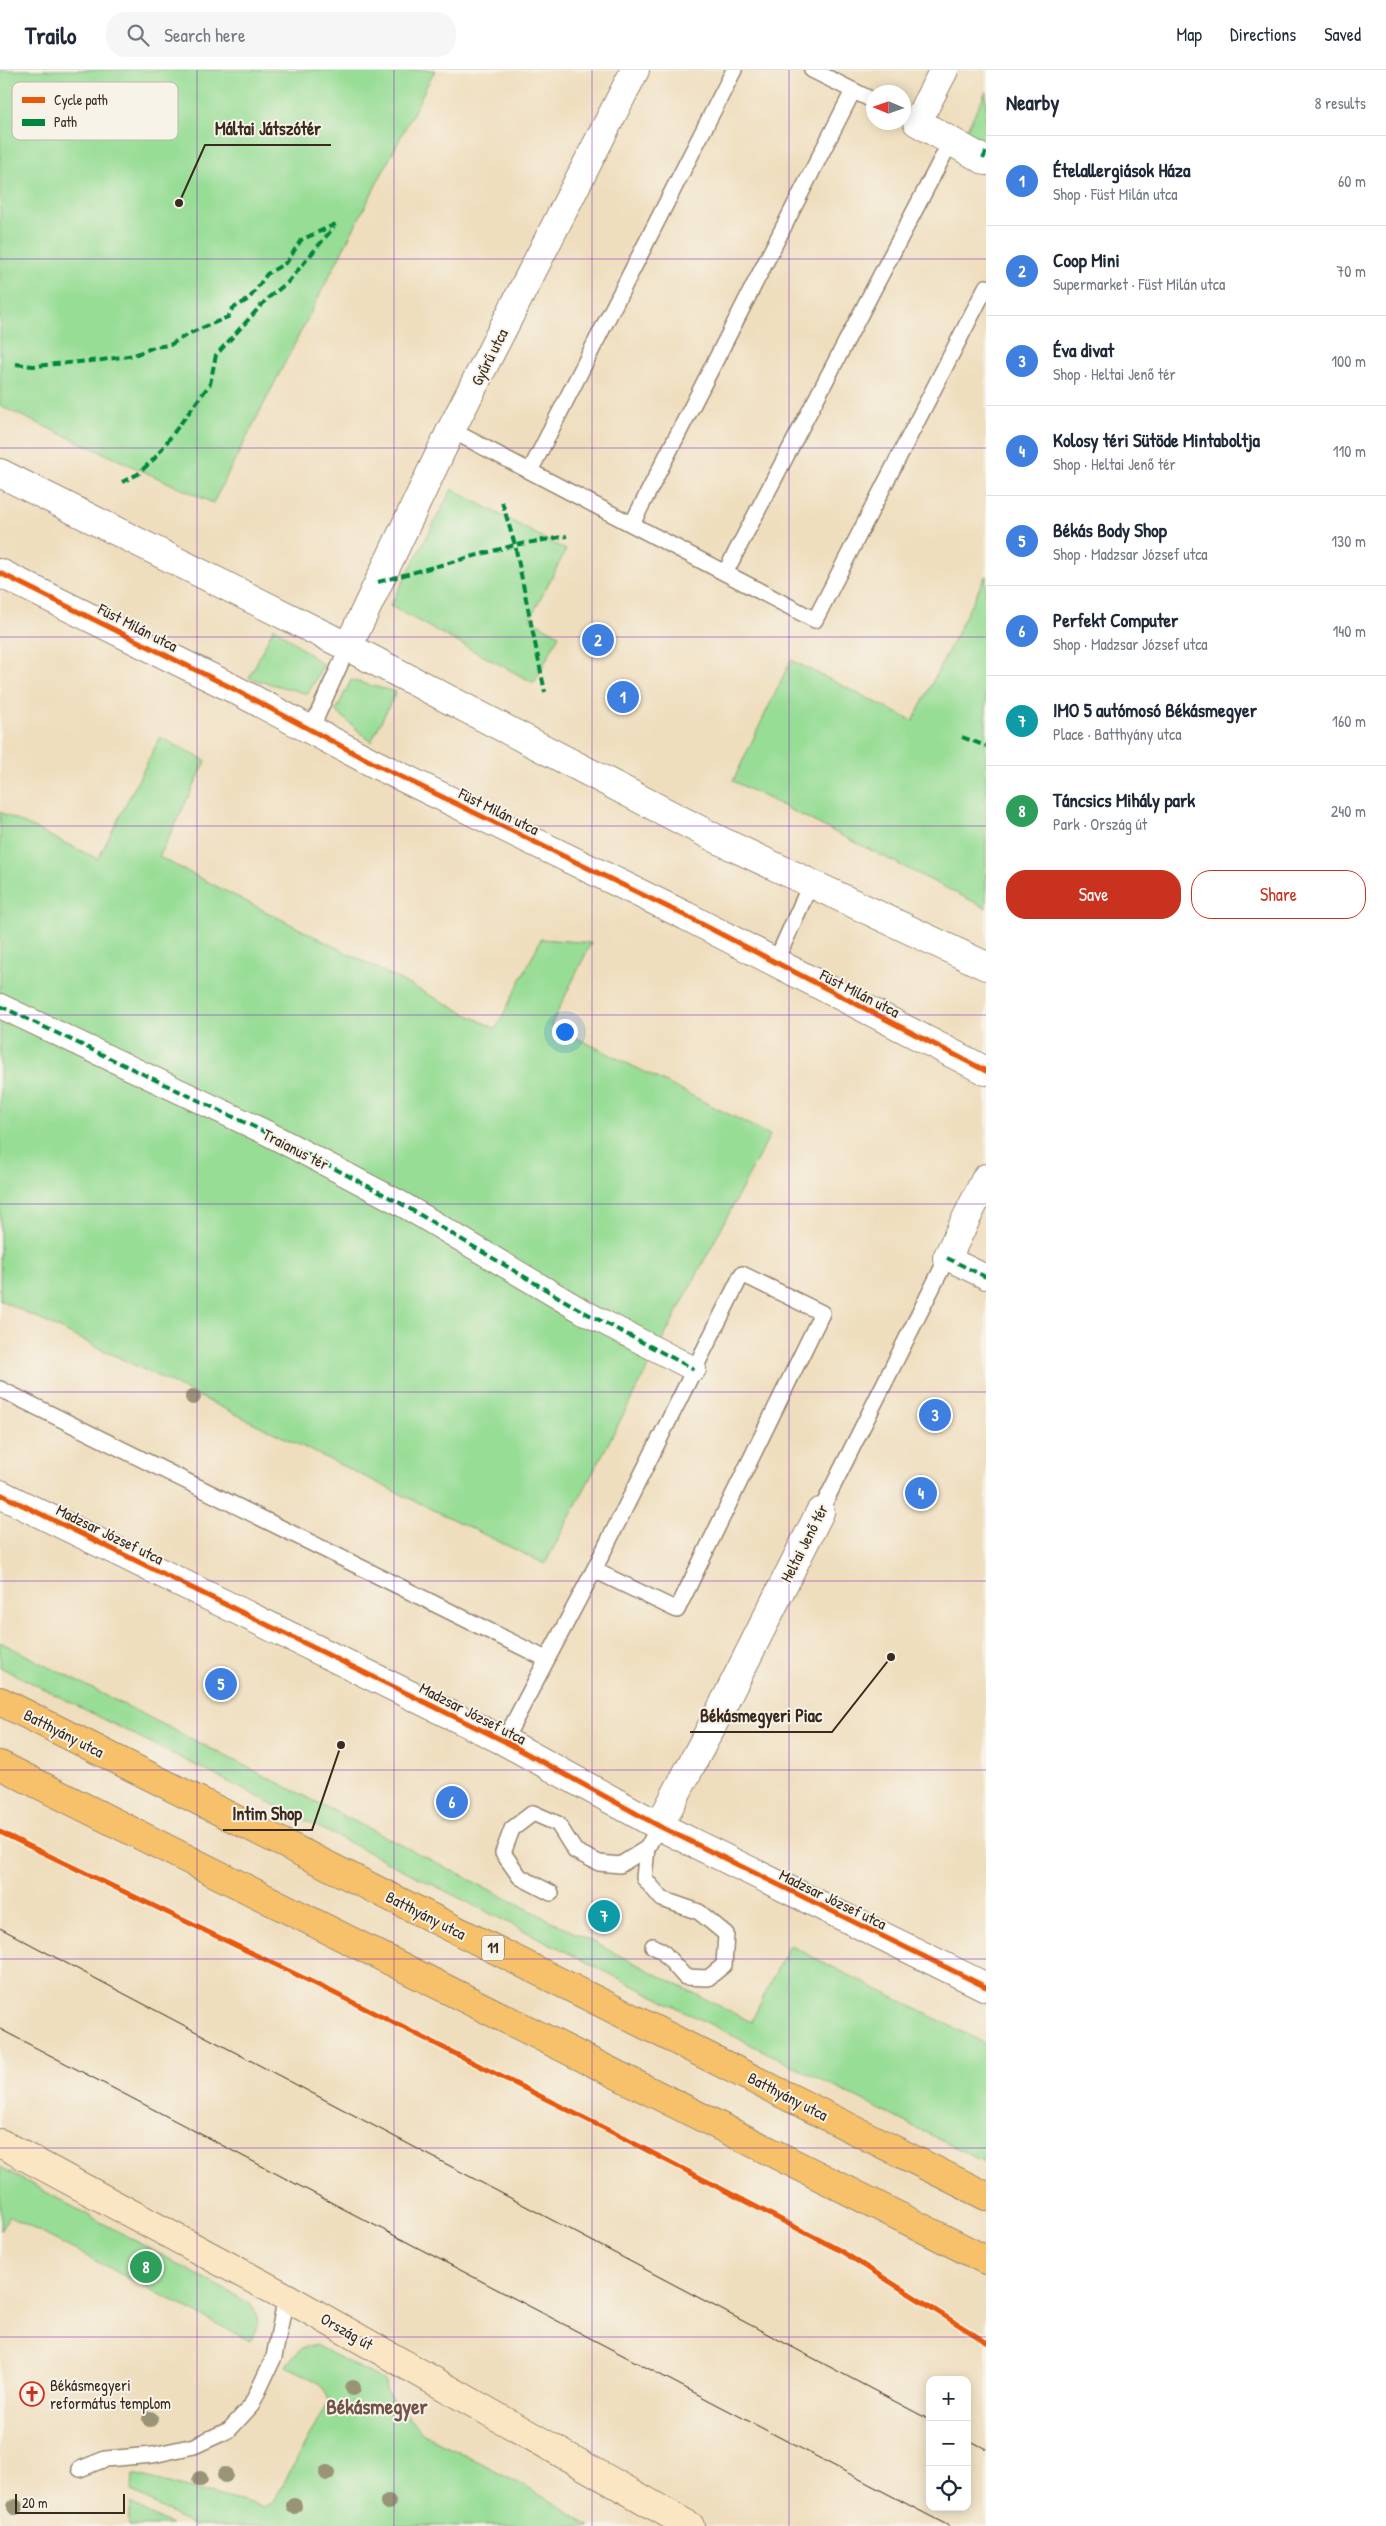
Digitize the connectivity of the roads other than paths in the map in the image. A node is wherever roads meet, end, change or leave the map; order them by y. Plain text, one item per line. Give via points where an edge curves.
1 (635, 70) edge
2 (734, 70) edge
3 (812, 70) edge
4 (944, 70) edge
5 (853, 91) junction
6 (866, 97) edge
7 (911, 118) edge
8 (911, 120) edge
9 (951, 141) junction
10 (986, 161) edge
11 (986, 288) edge
12 (451, 430) junction
13 (530, 471) junction
14 (0, 473) edge
15 (632, 524) junction
16 (0, 572) edge
17 (725, 573) junction
18 (348, 646) junction
19 (311, 730) junction
20 (811, 883) junction
21 (775, 963) junction
22 (986, 966) edge
23 (0, 1006) edge
24 (986, 1071) edge
25 (986, 1178) edge
26 (947, 1258) junction
27 (986, 1277) edge
28 (694, 1369) junction
29 (0, 1389) edge
30 (0, 1494) edge
31 (820, 1512) joint
32 (594, 1570) junction
33 (546, 1659) junction
34 (0, 1701) edge
35 (504, 1741) junction
36 (0, 1766) edge
37 (653, 1837) junction
38 (552, 1893) dead end
39 (653, 1946) dead end
40 (986, 1987) edge
41 (0, 2143) edge
42 (986, 2196) edge
43 (986, 2260) edge
44 (286, 2297) junction
45 (80, 2469) dead end
46 (684, 2525) edge

1 - 12 street, Gyűrű utca
2 - 13 lane
3 - 5 lane
4 - 7 street
5 - 6 lane
5 - 15 lane
8 - 9 street
9 - 10 street
9 - 17 lane
11 - 17 lane via 815,620
12 - 13 lane
12 - 18 street, Gyűrű utca
13 - 15 lane
14 - 18 street
15 - 17 lane
16 - 19 street, Füst Milán utca
18 - 19 lane
18 - 20 street via 712,836
19 - 21 street, Füst Milán utca
20 - 21 lane
20 - 22 street
21 - 24 street, Füst Milán utca
23 - 28 street, Traianus tér via 283,1142 400,1204 582,1311
25 - 26 street, Heltai Jenő tér
26 - 27 street
26 - 31 lane, Heltai Jenő tér
28 - 32 lane
28 - 32 lane via 742,1274 822,1313 677,1610
29 - 33 lane
30 - 35 street, Madzsar József utca
31 - 37 street, Heltai Jenő tér
32 - 33 lane
33 - 35 lane
34 - 42 main road, Batthyány utca / 11
35 - 37 street, Madzsar József utca
36 - 43 main road
37 - 38 lane via 620,1865 599,1863 576,1852 558,1824 533,1813 512,1829 503,1853 520,1877
37 - 39 lane via 644,1878 662,1899 699,1912 726,1934 724,1965 708,1978 685,1977 662,1951
37 - 40 street, Madzsar József utca
41 - 44 main road, Ország út
44 - 45 lane via 274,2357 251,2406 229,2430 194,2446 153,2455 105,2459
44 - 46 main road, Ország út

